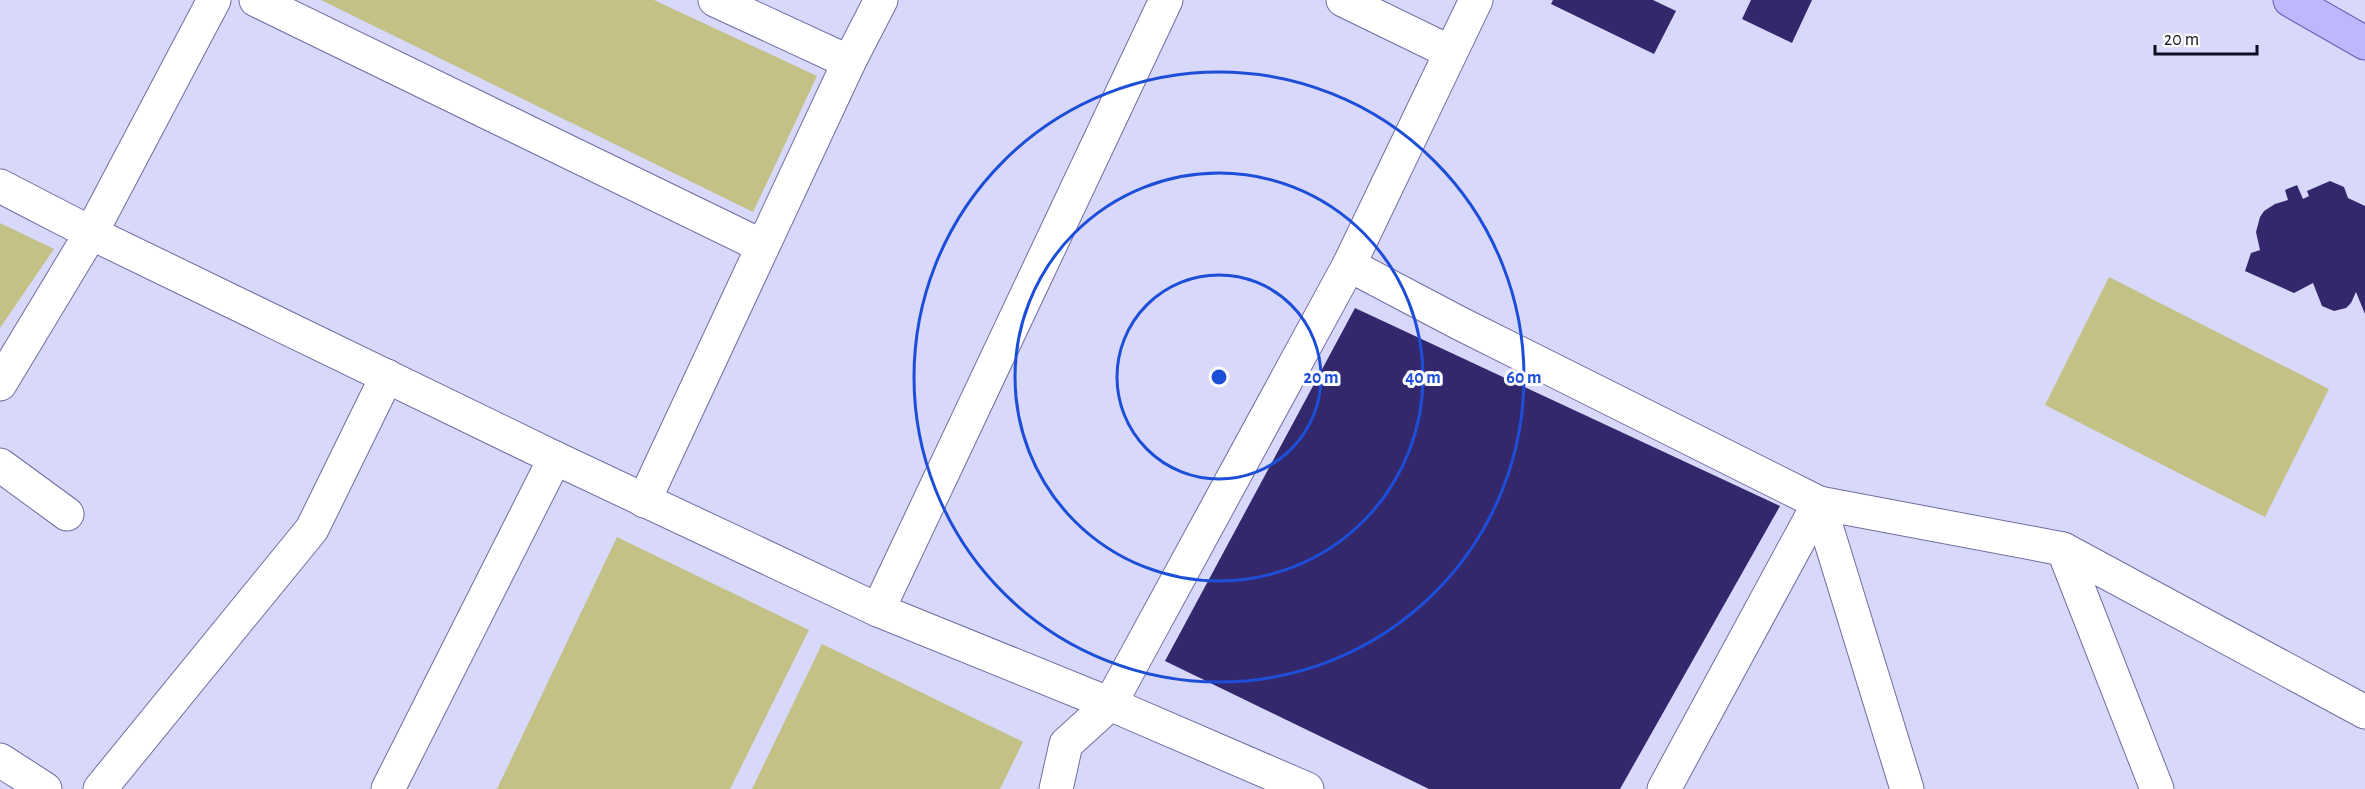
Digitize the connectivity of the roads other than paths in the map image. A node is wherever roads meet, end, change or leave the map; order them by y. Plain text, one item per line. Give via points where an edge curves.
1 (214, 0) edge
2 (256, 0) edge
3 (715, 0) edge
4 (881, 0) edge
5 (1166, 0) edge
6 (1343, 0) edge
7 (1476, 0) edge
8 (2290, 0) edge
9 (2365, 43) edge
10 (1450, 52) junction
11 (849, 62) junction
12 (0, 186) edge
13 (91, 233) junction
14 (762, 246) junction
15 (1349, 265) junction
16 (387, 376) junction
17 (0, 384) edge
18 (555, 458) junction
19 (0, 465) edge
20 (644, 501) junction
21 (1819, 503) junction
22 (67, 514) dead end
23 (2063, 549) junction
24 (878, 610) junction
25 (1110, 704) junction
26 (2365, 712) edge
27 (0, 760) edge
28 (45, 789) edge
29 (99, 789) edge
30 (388, 789) edge
31 (1056, 789) edge
32 (1306, 789) edge
33 (1664, 789) edge
34 (1907, 789) edge
35 (2157, 789) edge

1 - 13 street
2 - 14 street
3 - 11 street
4 - 11 street
5 - 24 street
6 - 10 street
7 - 10 street
8 - 9 main road
10 - 15 street
11 - 14 street
12 - 13 street
13 - 16 street
13 - 17 street
14 - 20 street
15 - 21 street
15 - 25 street
16 - 18 street
16 - 29 street via 312,529
18 - 20 street
18 - 30 street
19 - 22 street
20 - 24 street
21 - 23 street
21 - 33 street
21 - 34 street
23 - 26 street
23 - 35 street
24 - 25 street
25 - 31 street via 1066,744
25 - 32 street
27 - 28 street

